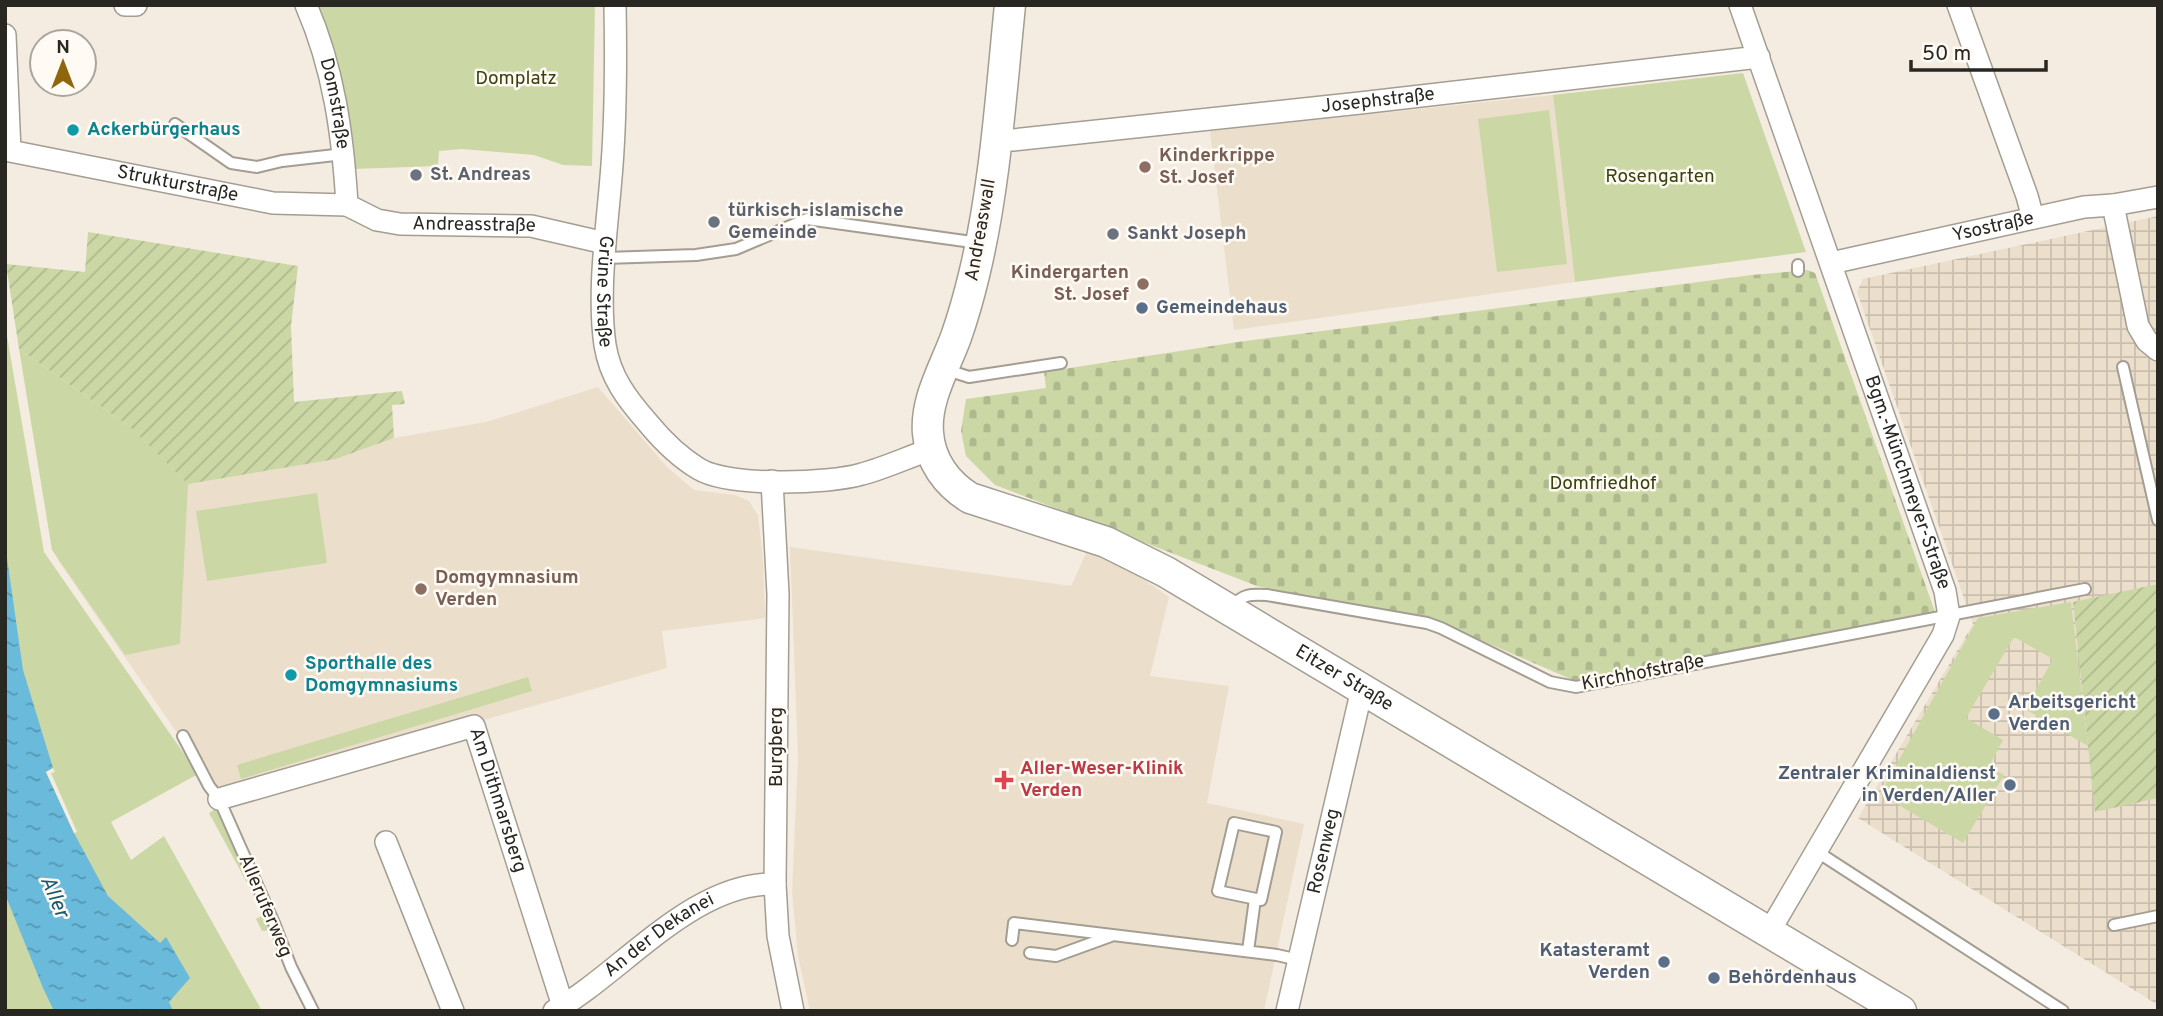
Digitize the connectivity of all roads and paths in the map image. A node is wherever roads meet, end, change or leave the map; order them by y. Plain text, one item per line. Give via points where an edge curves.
1 (125, 5) edge
2 (136, 5) edge
3 (306, 5) edge
4 (615, 5) edge
5 (1010, 5) edge
6 (1740, 5) edge
7 (1958, 5) edge
8 (5, 35) edge
9 (1759, 58) junction
10 (175, 124) dead end
11 (997, 140) junction
12 (344, 154) junction
13 (2158, 197) edge
14 (347, 205) junction
15 (2113, 205) junction
16 (2033, 218) junction
17 (981, 243) junction
18 (605, 251) junction
19 (1831, 263) junction
20 (2158, 350) edge
21 (1061, 363) dead end
22 (2123, 367) dead end
23 (943, 369) junction
24 (932, 449) junction
25 (772, 481) junction
26 (2158, 520) edge
27 (2085, 589) dead end
28 (1230, 610) junction
29 (1949, 616) junction
30 (1364, 690) junction
31 (183, 736) dead end
32 (219, 799) junction
33 (386, 842) dead end
34 (1816, 851) junction
35 (775, 884) junction
36 (1255, 899) junction
37 (2158, 916) edge
38 (2114, 925) dead end
39 (1769, 932) junction
40 (1114, 935) junction
41 (1012, 940) dead end
42 (1248, 951) junction
43 (1030, 953) dead end
44 (1299, 960) junction
45 (559, 1008) edge
46 (313, 1011) edge
47 (453, 1011) edge
48 (793, 1011) edge
49 (1287, 1011) edge
50 (1901, 1011) edge
51 (2063, 1011) edge

1 - 2 street
3 - 12 street, Domstraße via 320,37
4 - 18 street, Grüne Straße
5 - 11 main road, Andreaswall
6 - 9 street, Bgm.-Münchmeyer-Straße
7 - 16 street
8 - 14 street, Strukturstraße via 10,151 273,203
9 - 11 street, Josephstraße
9 - 19 street, Bgm.-Münchmeyer-Straße
10 - 12 lane via 231,163 257,167
11 - 17 main road, Andreaswall
12 - 14 street, Domstraße
13 - 15 street, Ysostraße
14 - 18 street, Andreasstraße via 377,220 400,224 531,226
15 - 16 street, Ysostraße
15 - 20 street via 2138,326
16 - 19 street, Ysostraße
17 - 18 lane via 807,219 736,249 696,255
17 - 23 main road, Andreaswall via 966,306
18 - 25 street, Grüne Straße via 605,345 621,390 671,449 700,470 734,480
19 - 29 street, Bgm.-Münchmeyer-Straße via 1945,591
21 - 23 lane via 969,377
22 - 26 lane
23 - 24 main road, Andreaswall via 929,415
24 - 25 street via 860,475
24 - 28 main road, Eitzer Straße via 944,476 970,498 1106,542
25 - 35 street, Burgberg via 778,594
27 - 29 lane, Kirchhofstraße
28 - 29 lane, Kirchhofstraße via 1244,596 1267,595 1427,623 1550,682 1576,687
28 - 30 main road, Eitzer Straße
29 - 34 street, Bgm.-Münchmeyer-Straße via 1943,635
30 - 39 main road, Eitzer Straße
30 - 44 street, Rosenweg
31 - 32 lane, Alleruferweg
32 - 45 street, Am Dithmarsberg via 474,726
32 - 46 lane, Alleruferweg
33 - 47 street
34 - 39 street, Bgm.-Münchmeyer-Straße
34 - 51 lane
35 - 45 street, An der Dekanei via 725,894 696,907
35 - 48 street, Burgberg via 778,936
36 - 36 lane via 1261,900 1276,832 1234,823 1218,891
36 - 42 lane
37 - 38 lane
39 - 50 main road, Eitzer Straße via 1797,958
40 - 41 lane via 1014,923
40 - 42 lane
40 - 43 lane via 1056,956
42 - 44 lane
44 - 49 street, Rosenweg

